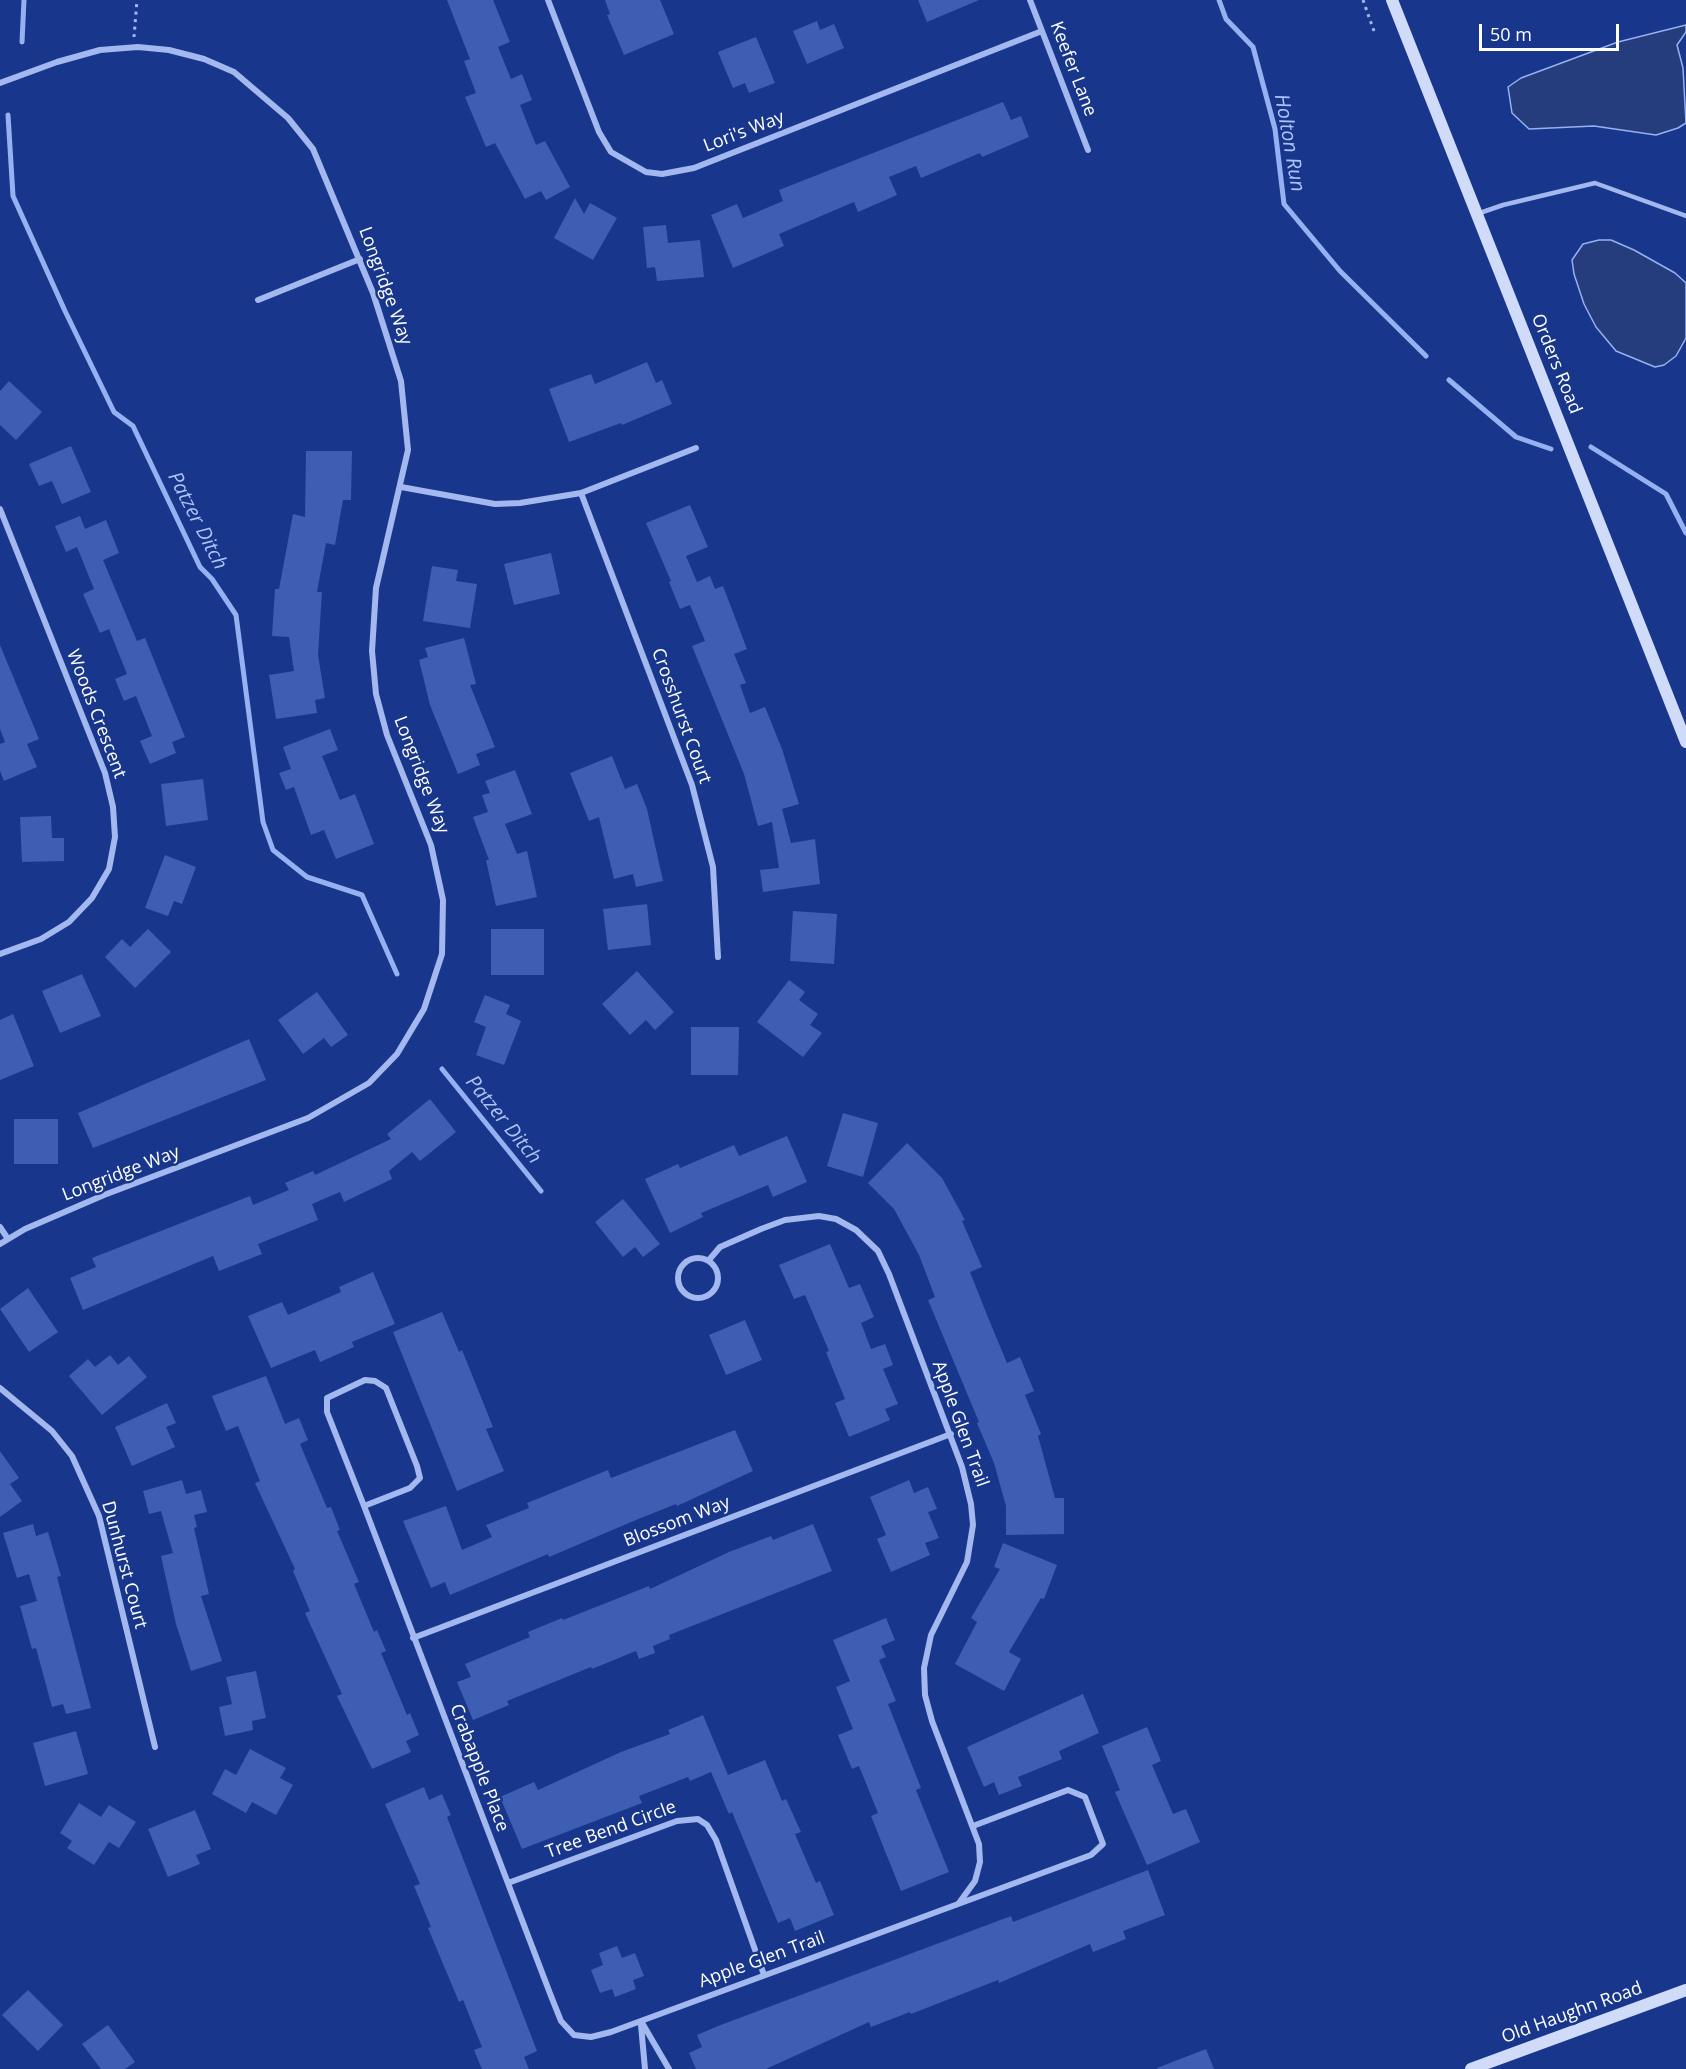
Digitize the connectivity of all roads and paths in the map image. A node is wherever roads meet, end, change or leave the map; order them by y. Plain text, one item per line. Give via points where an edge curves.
1 (137, 0) edge
2 (548, 0) edge
3 (1030, 0) edge
4 (1363, 0) edge
5 (1392, 0) edge
6 (1042, 31) junction
7 (1375, 34) dead end
8 (134, 48) junction
9 (0, 83) edge
10 (1088, 150) dead end
11 (1477, 214) junction
12 (1686, 216) edge
13 (360, 259) junction
14 (258, 300) dead end
15 (696, 448) dead end
16 (401, 488) junction
17 (581, 493) junction
18 (0, 509) edge
19 (1686, 742) edge
20 (0, 954) edge
21 (718, 957) dead end
22 (0, 1227) edge
23 (8, 1239) junction
24 (0, 1244) edge
25 (709, 1260) junction
26 (0, 1388) edge
27 (950, 1434) junction
28 (364, 1506) junction
29 (413, 1638) junction
30 (155, 1747) dead end
31 (973, 1826) junction
32 (508, 1883) junction
33 (958, 1904) junction
34 (764, 1975) junction
35 (1686, 1990) edge
36 (641, 2021) junction
37 (574, 2035) joint
38 (645, 2069) edge
39 (669, 2069) edge
40 (1471, 2069) edge

1 - 8 path
2 - 6 street, Lori's Way via 599,132 612,152 646,172 662,174 694,168
3 - 6 street, Keefer Lane
4 - 7 path
5 - 11 street, Orders Road
6 - 10 street, Keefer Lane
8 - 9 street, Longridge Way via 100,50
8 - 13 street, Longridge Way via 169,50 234,72 288,118 313,149
11 - 12 lane via 1503,204 1595,183
11 - 19 street, Orders Road
13 - 14 street
13 - 16 street, Longridge Way via 401,381 408,450
15 - 17 street
16 - 17 street via 495,504
16 - 23 street, Longridge Way via 376,588 372,651 376,694 387,735 431,845 443,900 442,954 424,1009 397,1054 369,1083 340,1101 308,1118 104,1196
17 - 21 street, Crosshurst Court via 692,785 713,867
18 - 20 street, Woods Crescent via 105,772 115,837 109,869 92,898 69,921 41,939
22 - 23 street
23 - 24 street, Longridge Way
25 - 25 street, Apple Glen Trail via 695,1257 683,1264 678,1277 687,1296 701,1298 713,1292 719,1279
25 - 27 street, Apple Glen Trail via 720,1247 785,1220 819,1216 836,1219 856,1230 882,1259
26 - 30 street, Dunhurst Court via 51,1431 72,1456 99,1516
27 - 29 street, Blossom Way
27 - 31 street, Apple Glen Trail via 968,1490 973,1524 967,1562 931,1635 924,1668 925,1695
28 - 28 street, Crabapple Place via 327,1412 327,1398 364,1380 386,1388 420,1478 410,1488
28 - 29 street, Crabapple Place
29 - 32 street, Crabapple Place
31 - 33 street, Apple Glen Trail via 980,1844 980,1862 975,1881
31 - 33 street, Apple Glen Trail via 1068,1790 1085,1797 1103,1844 1091,1856
32 - 34 street, Tree Bend Circle via 677,1821 698,1819 716,1840
32 - 37 street, Crabapple Place via 561,2021
33 - 34 street, Apple Glen Trail
34 - 36 street, Apple Glen Trail
35 - 40 street, Old Haughn Road
36 - 37 street, Apple Glen Trail via 591,2037
36 - 38 street
36 - 39 street

